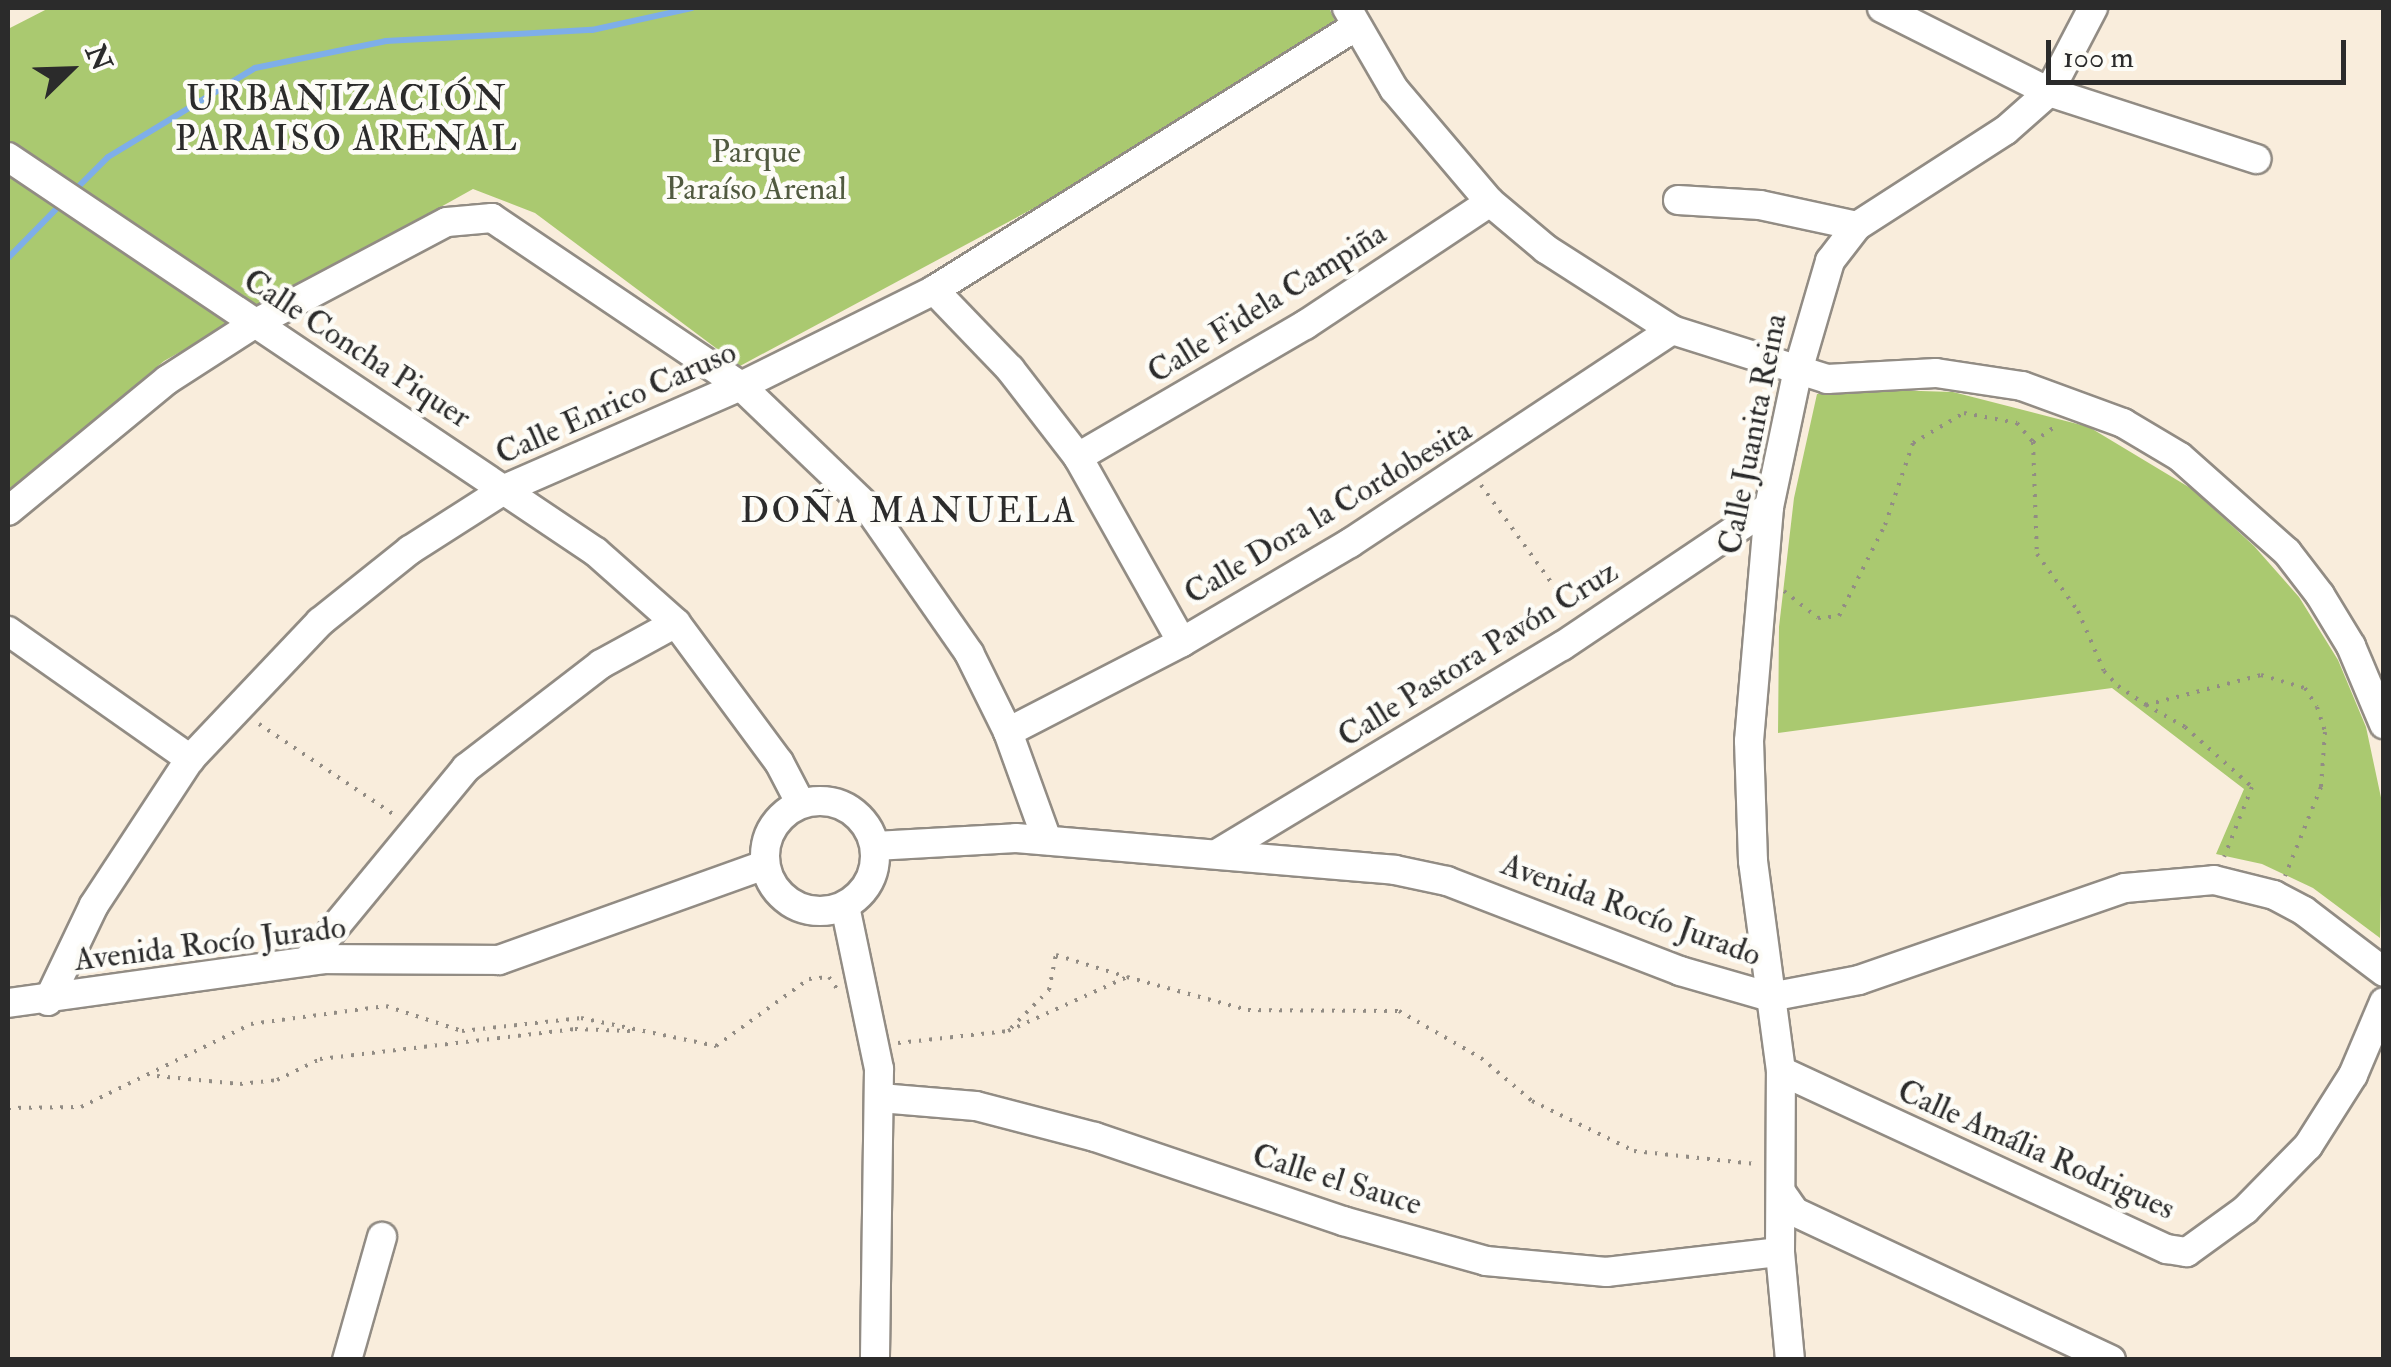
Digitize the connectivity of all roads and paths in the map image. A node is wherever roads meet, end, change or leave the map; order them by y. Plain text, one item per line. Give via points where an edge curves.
1 (1882, 8) edge
2 (2093, 8) edge
3 (1352, 17) edge
4 (2050, 92) junction
5 (8, 156) edge
6 (2256, 159) dead end
7 (1678, 200) dead end
8 (1490, 202) junction
9 (1857, 226) junction
10 (934, 290) junction
11 (254, 324) junction
12 (1672, 330) junction
13 (1798, 374) junction
14 (740, 386) junction
15 (1078, 457) junction
16 (1470, 469) junction
17 (507, 488) junction
18 (1769, 507) junction
19 (8, 511) edge
20 (1761, 572) junction
21 (676, 623) junction
22 (1586, 630) junction
23 (8, 631) edge
24 (1182, 642) junction
25 (2146, 705) junction
26 (236, 708) junction
27 (2384, 724) edge
28 (1008, 732) junction
29 (190, 758) junction
30 (801, 804) junction
31 (412, 827) junction
32 (1047, 840) junction
33 (875, 846) junction
34 (1220, 852) junction
35 (765, 865) junction
36 (2214, 880) junction
37 (2274, 895) junction
38 (846, 906) junction
39 (306, 960) junction
40 (2384, 972) edge
41 (1128, 977) junction
42 (1770, 997) junction
43 (48, 1001) junction
44 (2384, 1002) edge
45 (8, 1003) edge
46 (870, 1022) junction
47 (644, 1031) junction
48 (1008, 1031) junction
49 (1781, 1071) junction
50 (154, 1076) junction
51 (880, 1098) junction
52 (8, 1108) edge
53 (1782, 1192) junction
54 (382, 1237) dead end
55 (1780, 1252) junction
56 (348, 1360) edge
57 (875, 1360) edge
58 (1790, 1360) edge
59 (2111, 1360) edge

1 - 4 street
2 - 4 street, Calle Juanita Reina
3 - 8 street via 1416,119
3 - 10 street, Calle Enrico Caruso via 1120,179
4 - 6 street
4 - 9 street, Calle Juanita Reina via 2006,130
5 - 11 street, Calle Concha Piquer
7 - 9 street via 1760,204
8 - 12 street via 1546,249
8 - 15 street, Calle Fidela Campiña via 1320,315
9 - 13 street, Calle Juanita Reina via 1830,261
10 - 14 street, Calle Enrico Caruso
10 - 15 street via 1010,369
11 - 14 street via 414,236 478,216 504,223
11 - 17 street, Calle Concha Piquer
11 - 19 street via 140,401
12 - 13 street
12 - 16 street, Calle Dora la Cordobesita
13 - 18 street, Calle Juanita Reina
13 - 27 street via 1980,379 2054,395 2124,424 2214,484 2287,552 2351,646
14 - 17 street, Calle Enrico Caruso
14 - 28 street via 808,444 922,578
15 - 24 street
16 - 22 path
16 - 24 street, Calle Dora la Cordobesita
17 - 21 street, Calle Concha Piquer via 596,552
17 - 26 street, Calle Enrico Caruso via 410,550 320,622
18 - 20 street, Calle Juanita Reina
18 - 22 street, Calle Pastora Pavón Cruz
20 - 25 path via 1818,618 1838,616 1885,526 1913,444 1964,413 2001,416 2017,422 2033,442 2037,554 2078,611 2104,671
20 - 42 street, Calle Juanita Reina via 1749,742 1753,860
21 - 30 street, Calle Concha Piquer via 779,762
21 - 31 street via 531,712
22 - 34 street, Calle Pastora Pavón Cruz
23 - 29 street
24 - 28 street, Calle Dora la Cordobesita
25 - 36 path via 2185,727 2252,787
25 - 37 path via 2261,675 2305,688 2325,732 2321,786 2302,847
26 - 29 street, Calle Enrico Caruso
26 - 31 path
28 - 32 street
29 - 43 street, Calle Enrico Caruso via 94,905
30 - 33 street via 820,800 856,813
30 - 35 street via 772,830
31 - 39 street
32 - 33 street, Avenida Rocío Jurado
32 - 34 street, Avenida Rocío Jurado
33 - 38 street via 874,869
34 - 42 street, Avenida Rocío Jurado via 1341,861 1446,880 1680,972
35 - 38 street via 789,902 827,911
35 - 39 street, Avenida Rocío Jurado via 499,960
36 - 37 street, Avenida Rocío Jurado
36 - 42 street, Avenida Rocío Jurado via 2125,888 1859,980
37 - 40 street, Avenida Rocío Jurado
38 - 46 street
39 - 43 street, Avenida Rocío Jurado
41 - 48 path
41 - 48 path via 1090,960 1056,955 1048,990
41 - 53 path via 1248,1010 1398,1012 1480,1058 1532,1100 1634,1150 1764,1166
42 - 49 street, Calle Juanita Reina
43 - 45 street, Avenida Rocío Jurado
44 - 49 street, Calle Amália Rodrigues via 2353,1075 2308,1146 2245,1210 2188,1252 2167,1249
46 - 47 path via 855,1017 830,977 810,979 716,1046
46 - 48 path via 903,1046
46 - 51 street
47 - 50 path via 575,1029 320,1059 277,1080 240,1084
47 - 50 path via 581,1018 462,1031 386,1006 251,1024
49 - 53 street, Calle Juanita Reina
50 - 52 path via 81,1107
51 - 55 street, Calle el Sauce via 976,1106 1095,1137 1343,1221 1486,1261 1606,1272
51 - 57 street
53 - 55 street, Calle Juanita Reina
53 - 59 street via 1794,1212
54 - 56 street
55 - 58 street, Calle Juanita Reina

